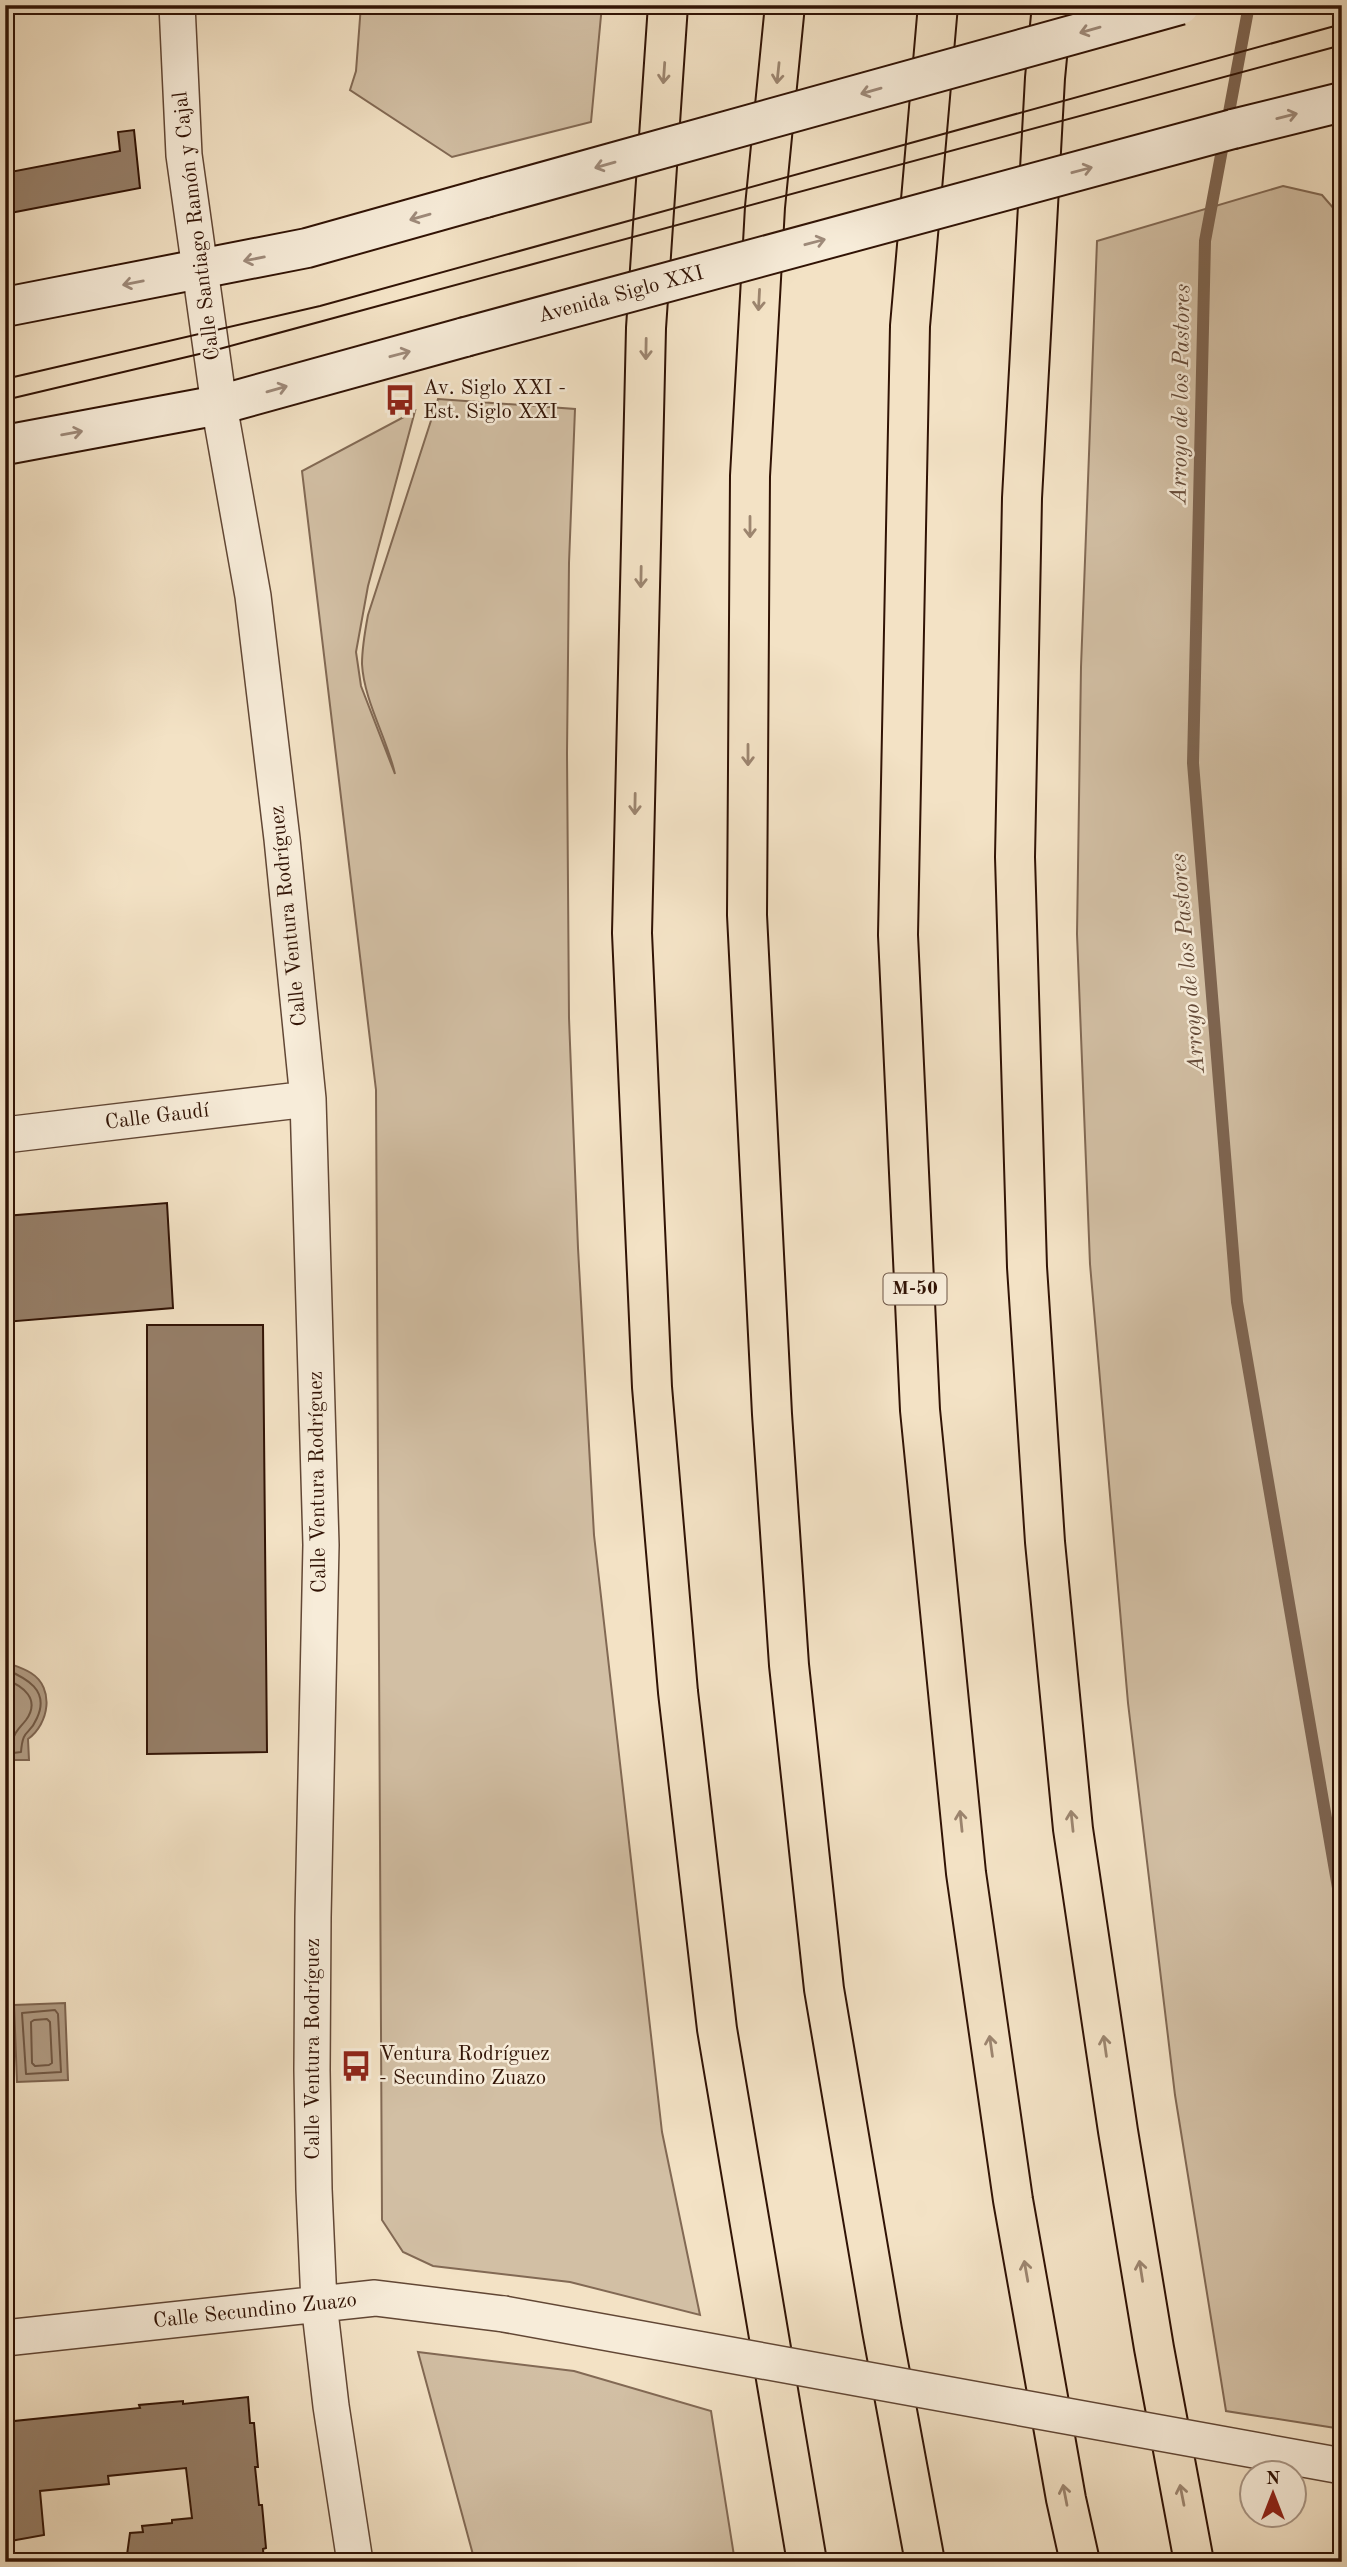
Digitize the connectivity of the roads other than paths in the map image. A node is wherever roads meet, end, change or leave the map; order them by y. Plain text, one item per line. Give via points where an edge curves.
1 (177, 5) edge
2 (668, 5) edge
3 (785, 5) edge
4 (938, 5) edge
5 (1052, 5) edge
6 (1180, 5) edge
7 (1342, 102) edge
8 (200, 270) junction
9 (5, 307) edge
10 (219, 405) junction
11 (5, 445) edge
12 (308, 1100) junction
13 (5, 1135) edge
14 (319, 2303) junction
15 (5, 2338) edge
16 (1342, 2466) edge
17 (355, 2562) edge
18 (807, 2562) edge
19 (925, 2562) edge
20 (1080, 2562) edge
21 (1194, 2562) edge

1 - 8 street, Calle Santiago Ramón y Cajal via 184,155
2 -> 18 highway via 646,328 632,933 652,1387 678,1692 717,2029
3 -> 19 highway via 765,207 750,476 747,915 772,1414 789,1665 824,1989
20 -> 4 highway, M-50 via 1013,2200 966,1873 920,1410 898,934 910,326
21 -> 5 highway via 1136,2240 1073,1829 1045,1542 1027,1267 1015,857 1021,512
6 -> 8 street, bridge via 307,248
10 -> 7 street, Avenida Siglo XXI, bridge
8 -> 9 street
8 - 10 street, Calle Santiago Ramón y Cajal
11 -> 10 street, Avenida Siglo XXI
10 - 12 street, Calle Ventura Rodríguez via 254,610
12 - 13 street, Calle Gaudí
12 - 14 street, Calle Ventura Rodríguez via 321,1545 312,2070
14 - 15 street, Calle Secundino Zuazo
14 - 16 street, Calle Secundino Zuazo, bridge via 375,2298 504,2314
14 - 17 street, Calle Ventura Rodríguez

